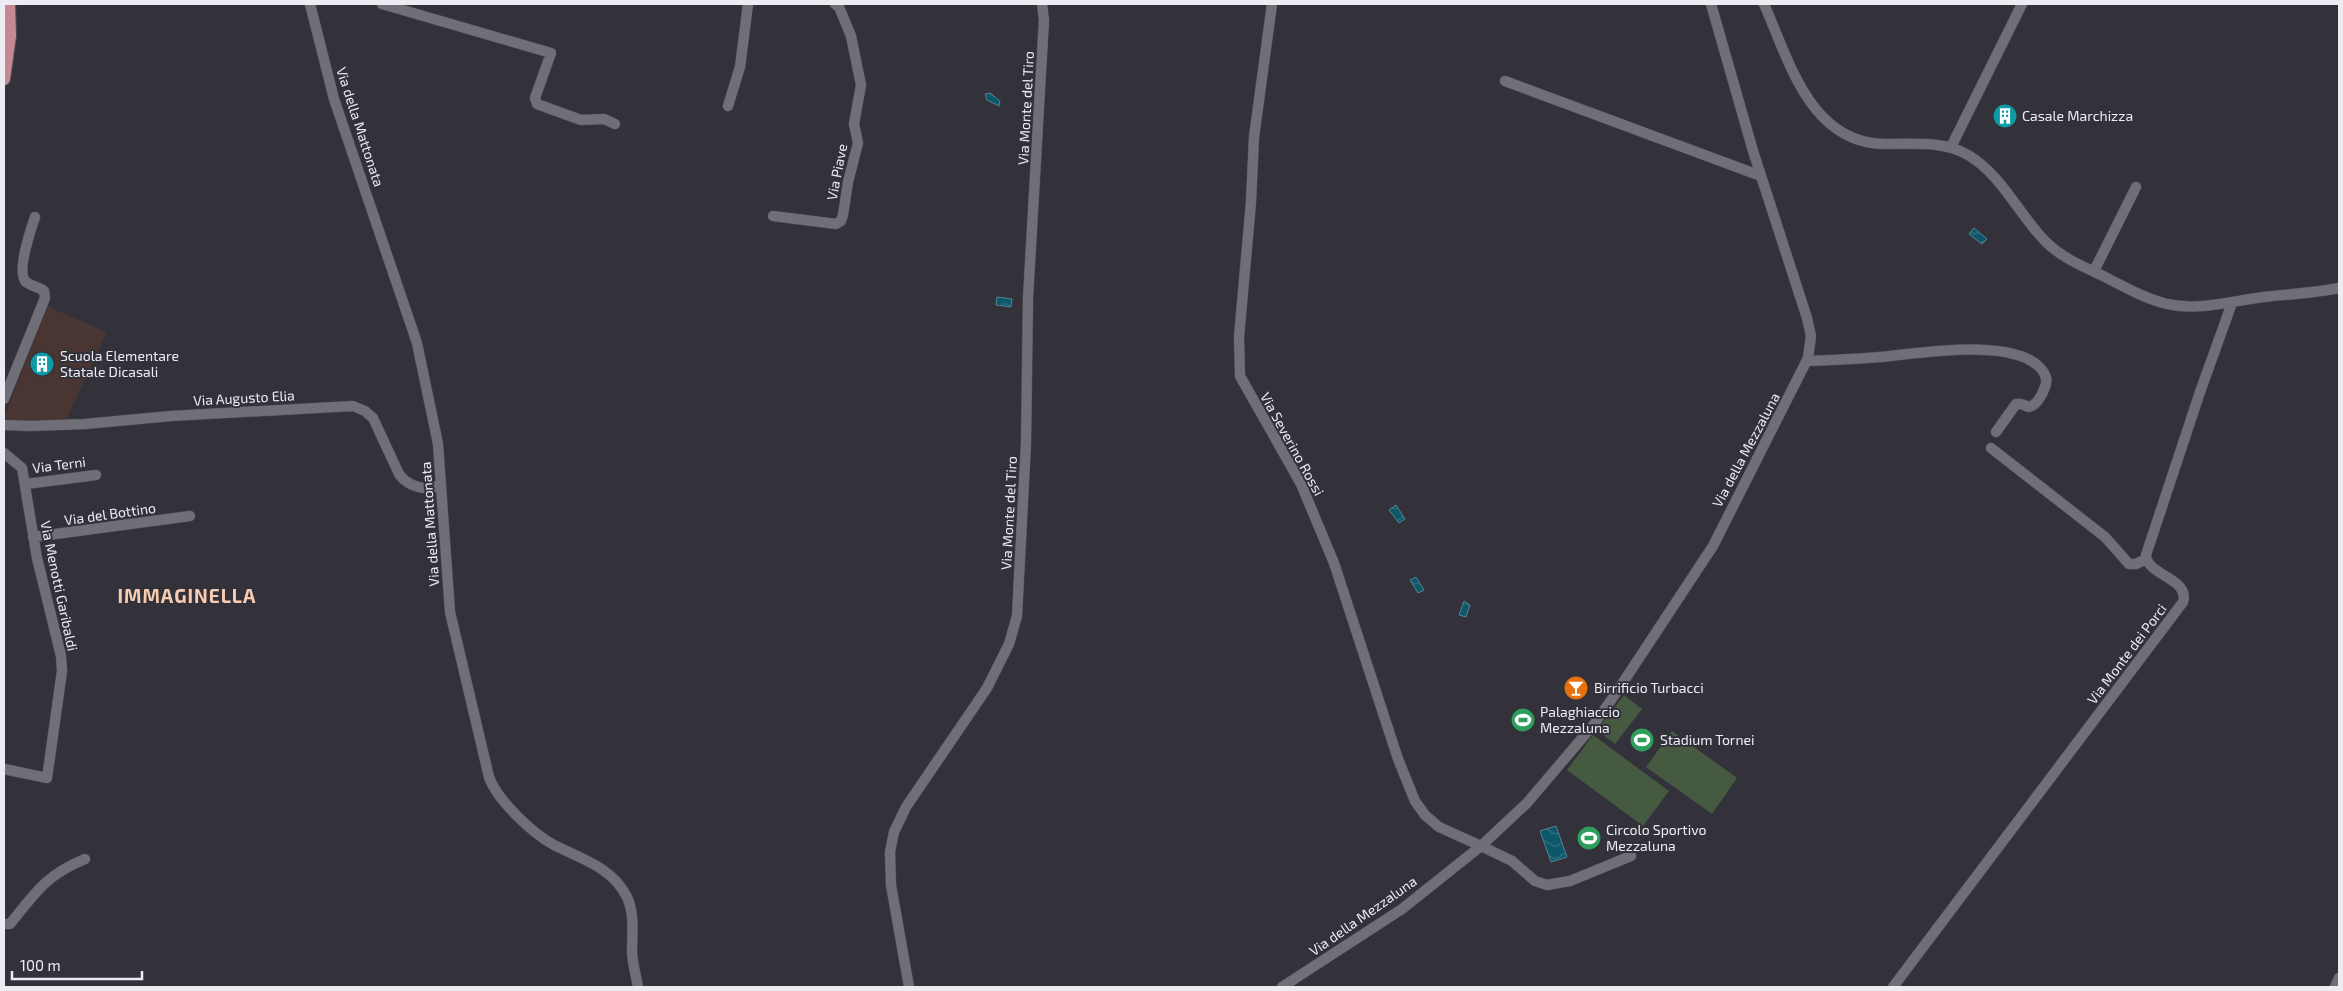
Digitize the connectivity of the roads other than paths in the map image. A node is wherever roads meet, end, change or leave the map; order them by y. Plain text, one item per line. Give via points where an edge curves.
1 (9, 4) edge
2 (310, 4) edge
3 (382, 4) edge
4 (748, 4) edge
5 (835, 4) edge
6 (1042, 4) edge
7 (1272, 4) edge
8 (1710, 4) edge
9 (1764, 4) edge
10 (2022, 4) edge
11 (4, 79) edge
12 (1505, 81) dead end
13 (728, 106) dead end
14 (615, 124) dead end
15 (1951, 147) junction
16 (1761, 176) junction
17 (2136, 187) dead end
18 (773, 216) dead end
19 (35, 217) dead end
20 (2094, 272) junction
21 (2339, 288) edge
22 (2232, 303) junction
23 (1807, 361) junction
24 (4, 399) edge
25 (4, 425) edge
26 (1996, 432) dead end
27 (1991, 448) dead end
28 (4, 453) edge
29 (96, 475) dead end
30 (26, 484) junction
31 (441, 484) junction
32 (190, 516) dead end
33 (33, 537) junction
34 (2146, 558) junction
35 (4, 769) edge
36 (1481, 846) junction
37 (1631, 856) dead end
38 (85, 859) dead end
39 (4, 924) edge
40 (2339, 978) edge
41 (638, 987) edge
42 (909, 987) edge
43 (1282, 987) edge
44 (1893, 987) edge
45 (2335, 987) edge

1 - 11 main road via 10,36
2 - 31 street, Via della Mattonata via 334,98 417,343 438,444
3 - 14 street via 551,53 535,98 537,104 581,120 604,119
4 - 13 street via 740,68
5 - 18 street, Via Piave via 851,36 861,85 854,124 858,143 843,215 841,221 832,224
6 - 42 street, Via Monte del Tiro via 1044,20 1028,298 1026,434 1017,616 1009,644 987,688 906,807 894,832 890,852 891,885
7 - 36 street, Via Severino Rossi via 1254,137 1239,337 1240,372 1298,476 1331,555 1398,759 1415,801 1439,827
8 - 16 street, Via della Mezzaluna
9 - 15 street via 1801,90 1817,112 1834,127 1871,143
10 - 15 street
12 - 16 street
15 - 20 street via 1971,157 1990,173 2048,244
16 - 23 street, Via della Mezzaluna via 1807,318 1811,339
17 - 20 street
19 - 24 street via 23,274 26,282 44,291 45,298
20 - 22 street via 2166,304
21 - 22 street
22 - 34 street
23 - 26 street via 1968,349 1997,351 2025,358 2043,371 2047,380 2045,387 2033,406 2016,404
23 - 36 street, Via della Mezzaluna via 1713,546 1616,693 1527,803
25 - 31 street, Via Augusto Elia via 85,424 353,406 373,418 404,480 424,488
27 - 34 street via 2104,537 2129,564
28 - 30 street, Via Menotti Garibaldi via 22,468
29 - 30 street, Via Terni
30 - 33 street, Via Menotti Garibaldi
31 - 41 street, Via della Mattonata via 450,612 490,781 501,798 542,838 592,862 620,885 632,912 632,955
32 - 33 street, Via del Bottino
33 - 35 street, Via Menotti Garibaldi via 61,656 60,686 48,778
34 - 44 street, Via Monte dei Porci via 2182,588 2185,596 2182,605
36 - 37 street via 1512,861 1535,881 1547,885 1570,881
36 - 43 street, Via della Mezzaluna via 1407,905
38 - 39 street via 63,868 44,882 10,924
40 - 45 street

